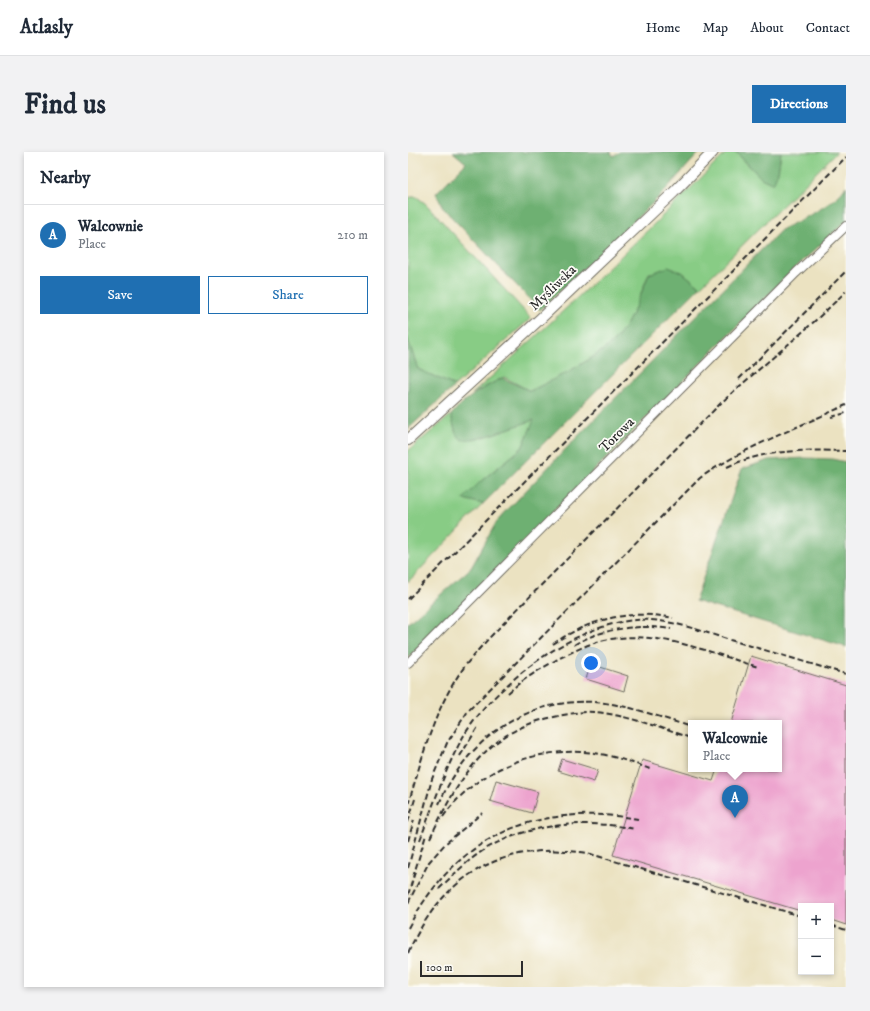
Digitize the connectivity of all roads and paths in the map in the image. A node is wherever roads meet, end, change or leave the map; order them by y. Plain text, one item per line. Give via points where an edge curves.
1 (713, 152) edge
2 (846, 226) edge
3 (408, 440) edge
4 (408, 663) edge

1 - 3 street, Myśliwska via 540,319
2 - 4 street, Torowa via 796,273

